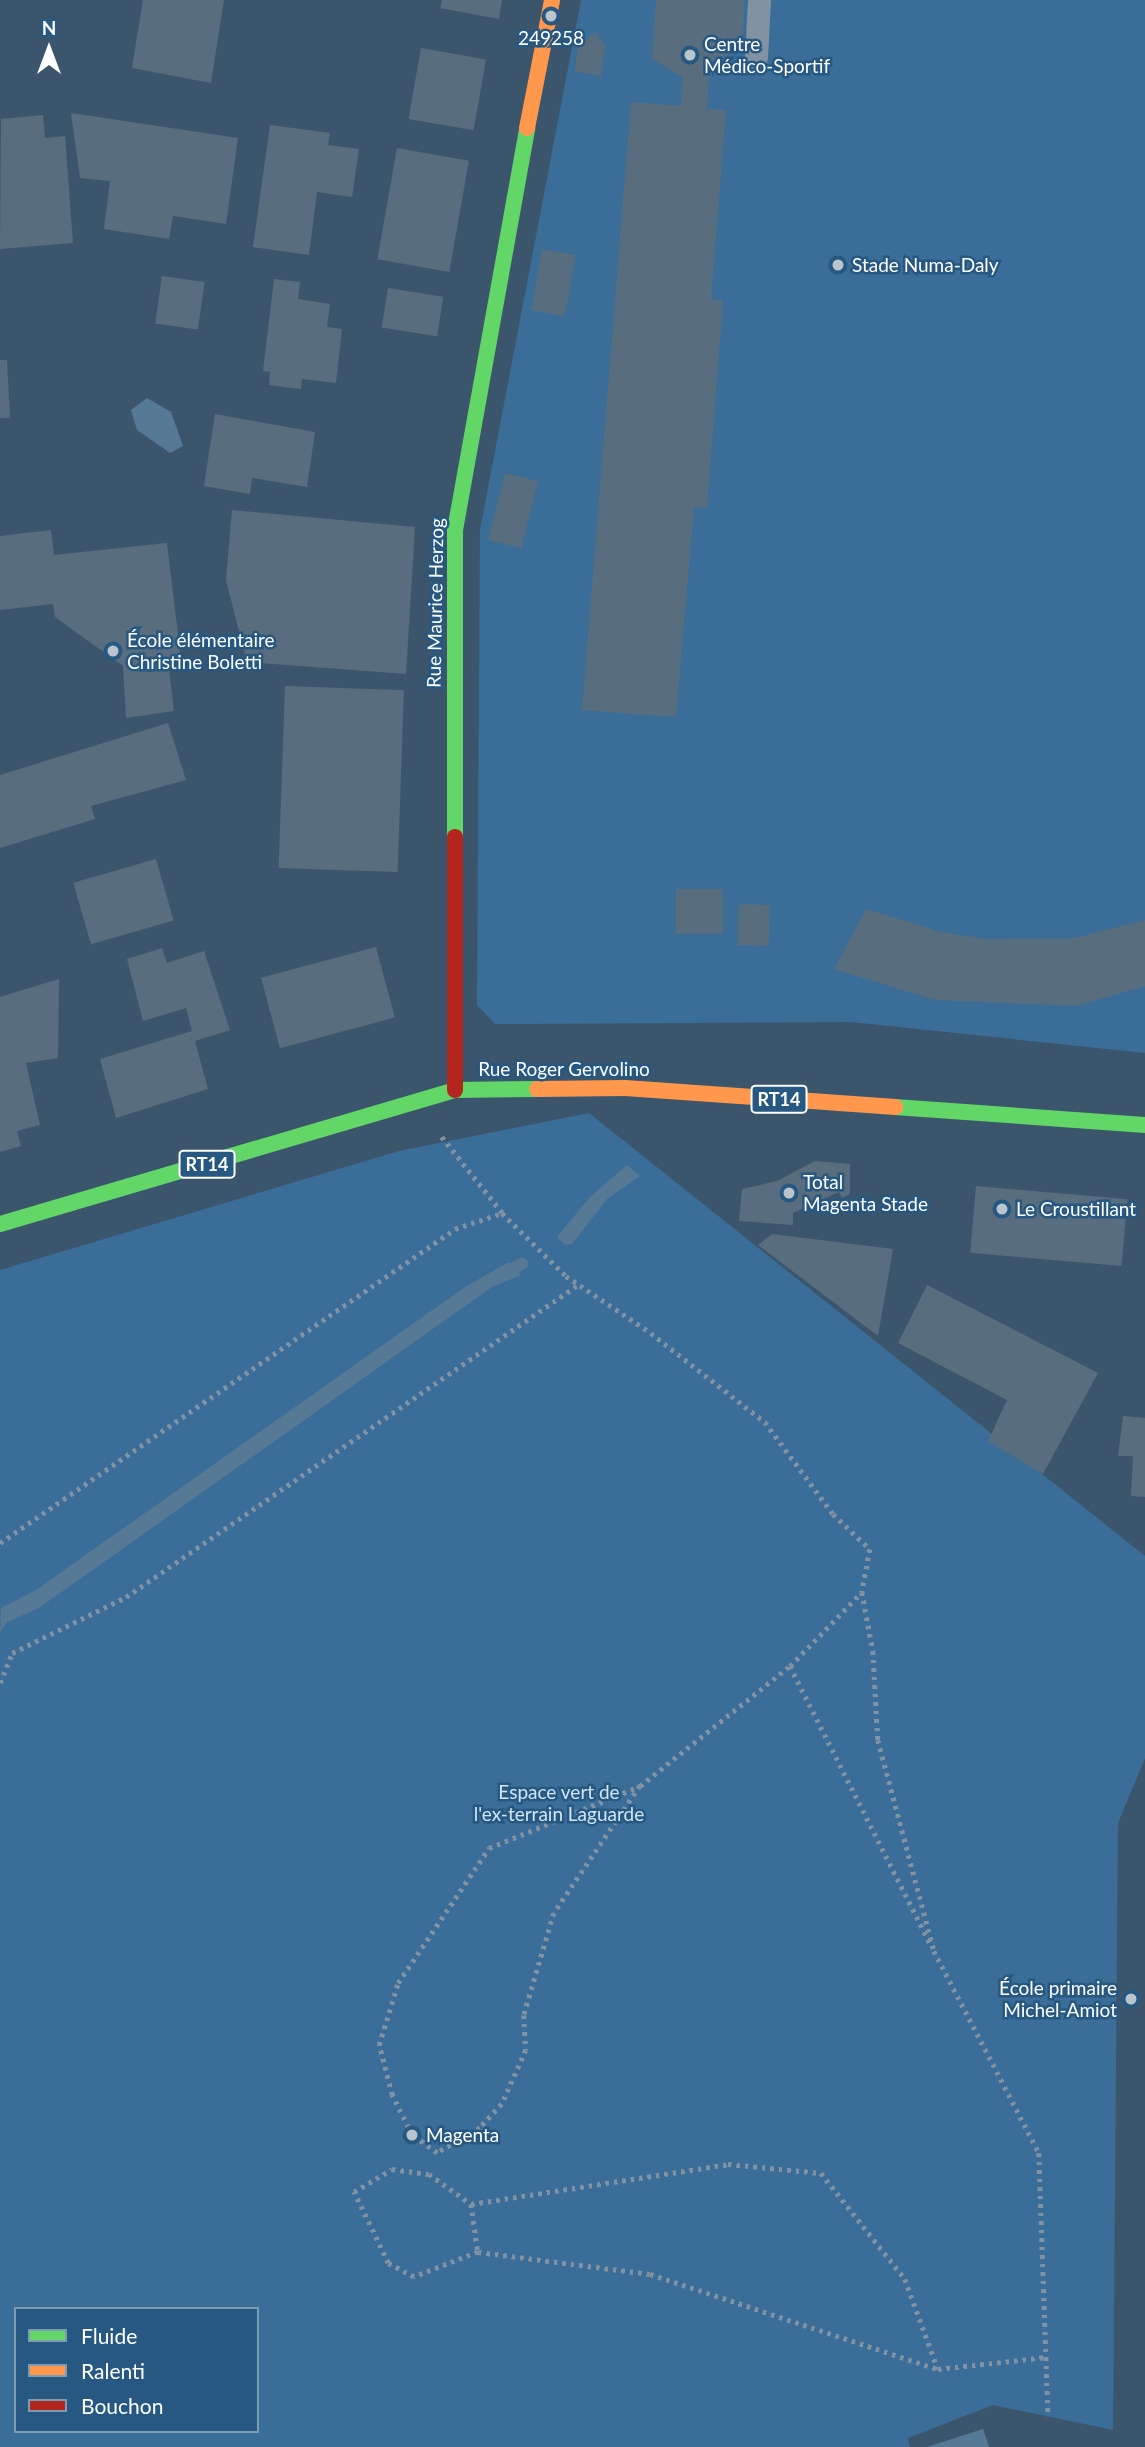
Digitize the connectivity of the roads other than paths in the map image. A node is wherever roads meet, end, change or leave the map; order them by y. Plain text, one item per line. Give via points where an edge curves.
1 (552, 0) edge
2 (759, 0) edge
3 (756, 57) dead end
4 (455, 1090) junction
5 (1145, 1125) edge
6 (0, 1224) edge

1 - 4 main road, Rue Maurice Herzog via 454,530
2 - 3 lane
4 - 5 main road, Rue Roger Gervolino / RT14 via 625,1088
4 - 6 main road, Rue Roger Gervolino / RT14

